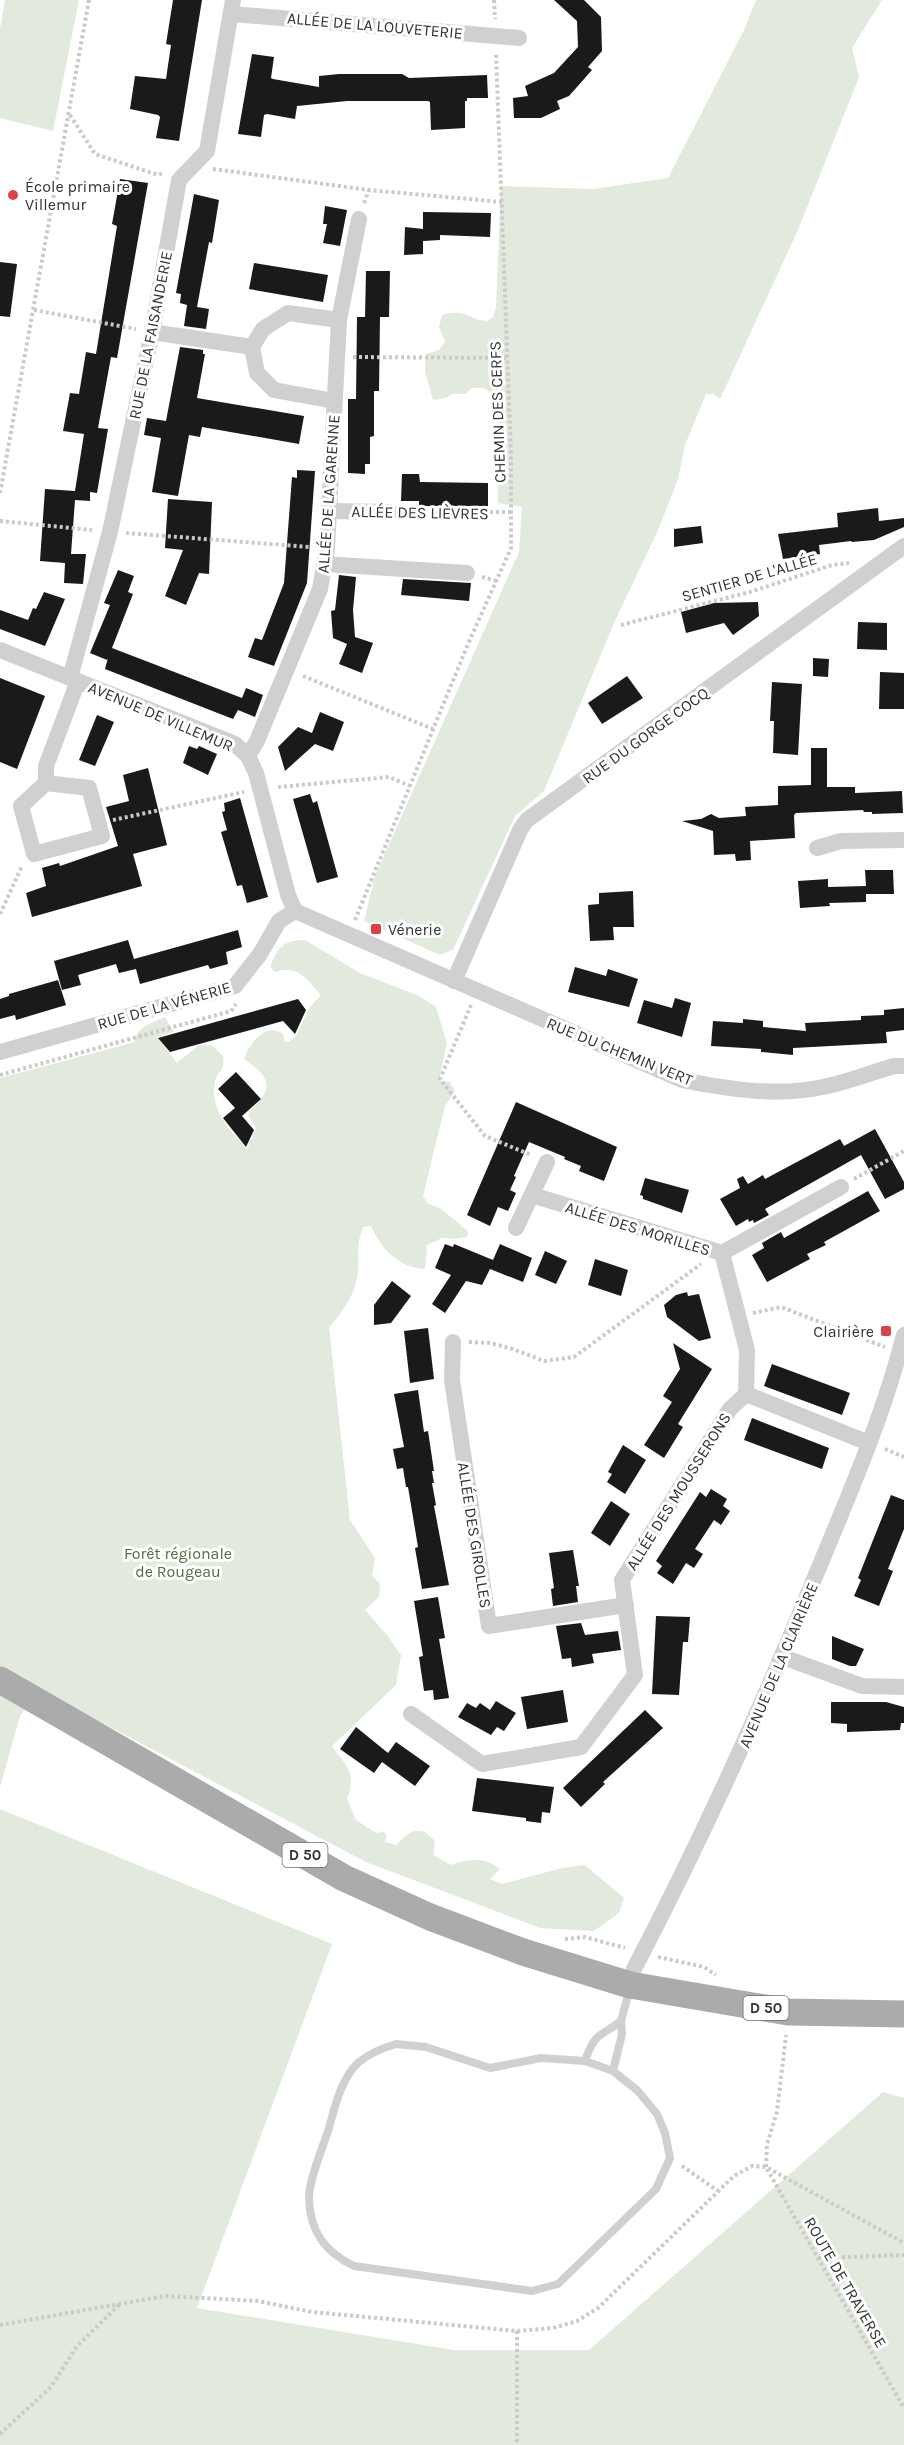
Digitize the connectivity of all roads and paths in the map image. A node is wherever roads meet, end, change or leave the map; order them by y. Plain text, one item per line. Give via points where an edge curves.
1 (89, 0) edge
2 (494, 0) edge
3 (232, 7) edge
4 (495, 35) junction
5 (519, 38) dead end
6 (70, 115) junction
7 (192, 166) junction
8 (502, 202) junction
9 (359, 219) dead end
10 (34, 310) junction
11 (339, 320) junction
12 (152, 332) junction
13 (252, 347) junction
14 (336, 357) junction
15 (508, 358) junction
16 (334, 401) junction
17 (0, 493) edge
18 (328, 511) junction
19 (390, 512) joint
20 (512, 512) junction
21 (0, 521) edge
22 (110, 532) junction
23 (904, 546) edge
24 (325, 556) junction
25 (886, 559) junction
26 (467, 573) dead end
27 (621, 625) dead end
28 (0, 650) edge
29 (286, 669) junction
30 (74, 679) junction
31 (433, 729) junction
32 (248, 756) junction
33 (46, 783) junction
34 (410, 786) junction
35 (260, 789) junction
36 (99, 823) junction
37 (904, 840) edge
38 (817, 848) dead end
39 (34, 854) junction
40 (295, 911) junction
41 (0, 914) edge
42 (349, 934) junction
43 (454, 981) junction
44 (235, 986) junction
45 (477, 990) junction
46 (0, 1052) edge
47 (904, 1066) edge
48 (0, 1076) edge
49 (904, 1151) edge
50 (547, 1162) joint
51 (841, 1187) joint
52 (532, 1195) junction
53 (516, 1228) dead end
54 (722, 1253) junction
55 (738, 1316) junction
56 (904, 1335) edge
57 (453, 1342) joint
58 (900, 1352) junction
59 (746, 1394) junction
60 (869, 1443) junction
61 (626, 1605) junction
62 (783, 1657) junction
63 (0, 1680) edge
64 (904, 1687) edge
65 (411, 1714) dead end
66 (562, 1939) dead end
67 (642, 1953) junction
68 (719, 1977) dead end
69 (630, 1985) junction
70 (788, 2012) junction
71 (904, 2014) edge
72 (621, 2021) junction
73 (585, 2061) junction
74 (614, 2071) junction
75 (670, 2158) junction
76 (766, 2167) junction
77 (718, 2191) junction
78 (904, 2243) edge
79 (904, 2255) edge
80 (818, 2258) junction
81 (120, 2304) junction
82 (0, 2325) edge
83 (517, 2331) junction
84 (904, 2408) edge
85 (0, 2434) edge
86 (517, 2445) edge

1 - 6 path
2 - 4 path, CHEMIN DES CERFS
3 - 4 street, ALLÉE DE LA LOUVETERIE
3 - 7 street, RUE DE LA FAISANDERIE via 207,151
4 - 5 street, ALLÉE DE LA LOUVETERIE
4 - 8 path, CHEMIN DES CERFS
6 - 7 path via 96,154 158,175
6 - 10 path
7 - 8 path via 369,190
7 - 12 street, RUE DE LA FAISANDERIE via 178,180
8 - 15 path, CHEMIN DES CERFS
9 - 11 street, ALLÉE DE LA GARENNE
10 - 12 path
10 - 17 path
11 - 13 street via 288,313 263,329
11 - 14 street, ALLÉE DE LA GARENNE
12 - 13 street
12 - 22 street, RUE DE LA FAISANDERIE
13 - 16 street via 257,373 274,390
14 - 15 path
14 - 16 street, ALLÉE DE LA GARENNE
15 - 20 path, CHEMIN DES CERFS
16 - 18 street, ALLÉE DE LA GARENNE
18 - 19 street, ALLÉE DES LIÈVRES
18 - 24 street, ALLÉE DE LA GARENNE
19 - 20 path, ALLÉE DES LIÈVRES
20 - 31 path, CHEMIN DES CERFS via 512,548
21 - 22 path
22 - 24 path
22 - 30 street, RUE DE LA FAISANDERIE
23 - 25 street, RUE DU GORGE COCQ
24 - 26 street
24 - 29 street, ALLÉE DE LA GARENNE via 320,589
25 - 27 path, SENTIER DE L'ALLÉE via 832,565 750,592
25 - 43 street, RUE DU GORGE COCQ via 527,820
28 - 30 street, AVENUE DE VILLEMUR
29 - 31 path
29 - 32 street, ALLÉE DE LA GARENNE
30 - 32 street, AVENUE DE VILLEMUR via 235,744
30 - 33 street, RUE DE LA FAISANDERIE via 46,766
31 - 34 path, CHEMIN DES CERFS
32 - 35 street, AVENUE DE VILLEMUR
33 - 36 street via 89,788
33 - 39 street via 21,806
34 - 35 path via 389,777
34 - 42 path, CHEMIN DES CERFS
35 - 36 path
35 - 40 street, AVENUE DE VILLEMUR
36 - 39 street via 102,836
37 - 38 street via 841,841
39 - 41 path via 21,867
40 - 42 street
40 - 44 street, RUE DE LA VÉNERIE via 279,921
42 - 43 street, RUE DU CHEMIN VERT
43 - 45 street, RUE DU CHEMIN VERT
44 - 46 street, RUE DE LA VÉNERIE
44 - 48 path via 238,1000 231,1011
45 - 47 street, RUE DU CHEMIN VERT via 682,1080 724,1088 784,1092 823,1087
45 - 50 path via 440,1079 485,1136
49 - 51 path
50 - 52 street
51 - 54 street
52 - 53 street
52 - 54 street, ALLÉE DES MORILLES
54 - 55 street, ALLÉE DES MORILLES
54 - 57 path via 573,1357 544,1361 490,1343
55 - 58 path via 781,1307
55 - 59 street, ALLÉE DES MORILLES via 747,1350
56 - 58 street, AVENUE DE LA CLAIRIÈRE
57 - 61 street, ALLÉE DES GIROLLES via 452,1380 489,1626
58 - 60 street, AVENUE DE LA CLAIRIÈRE
59 - 60 street
59 - 61 street, ALLÉE DES MOUSSERONS via 730,1409 622,1580
60 - 62 street, AVENUE DE LA CLAIRIÈRE
61 - 65 street, ALLÉE DES MOUSSERONS via 635,1675 581,1747 482,1764
62 - 64 street via 862,1686
62 - 67 street, AVENUE DE LA CLAIRIÈRE via 712,1815
63 - 69 main road, D 50 via 344,1878 440,1921
66 - 67 path via 585,1937
67 - 68 path via 704,1967
67 - 69 street, AVENUE DE LA CLAIRIÈRE
69 - 70 main road, D 50
69 - 72 lane
70 - 71 main road, D 50
70 - 76 path via 782,2079 767,2144
72 - 73 lane via 597,2036
72 - 74 lane
73 - 74 lane
73 - 75 lane via 541,2058 490,2068 426,2047 396,2044 376,2050 357,2063 341,2089 309,2197 318,2236 335,2257 354,2266 532,2291 558,2284 578,2266 656,2190
74 - 75 lane via 657,2114
75 - 77 path
76 - 77 path via 752,2166 734,2175
76 - 78 path
76 - 80 path, ROUTE DE TRAVERSE
77 - 83 path via 598,2308 577,2321 553,2328
79 - 80 path
80 - 84 path, ROUTE DE TRAVERSE
81 - 82 path
81 - 83 path via 165,2296 258,2301 312,2312
81 - 85 path via 77,2346 51,2387
83 - 86 path

